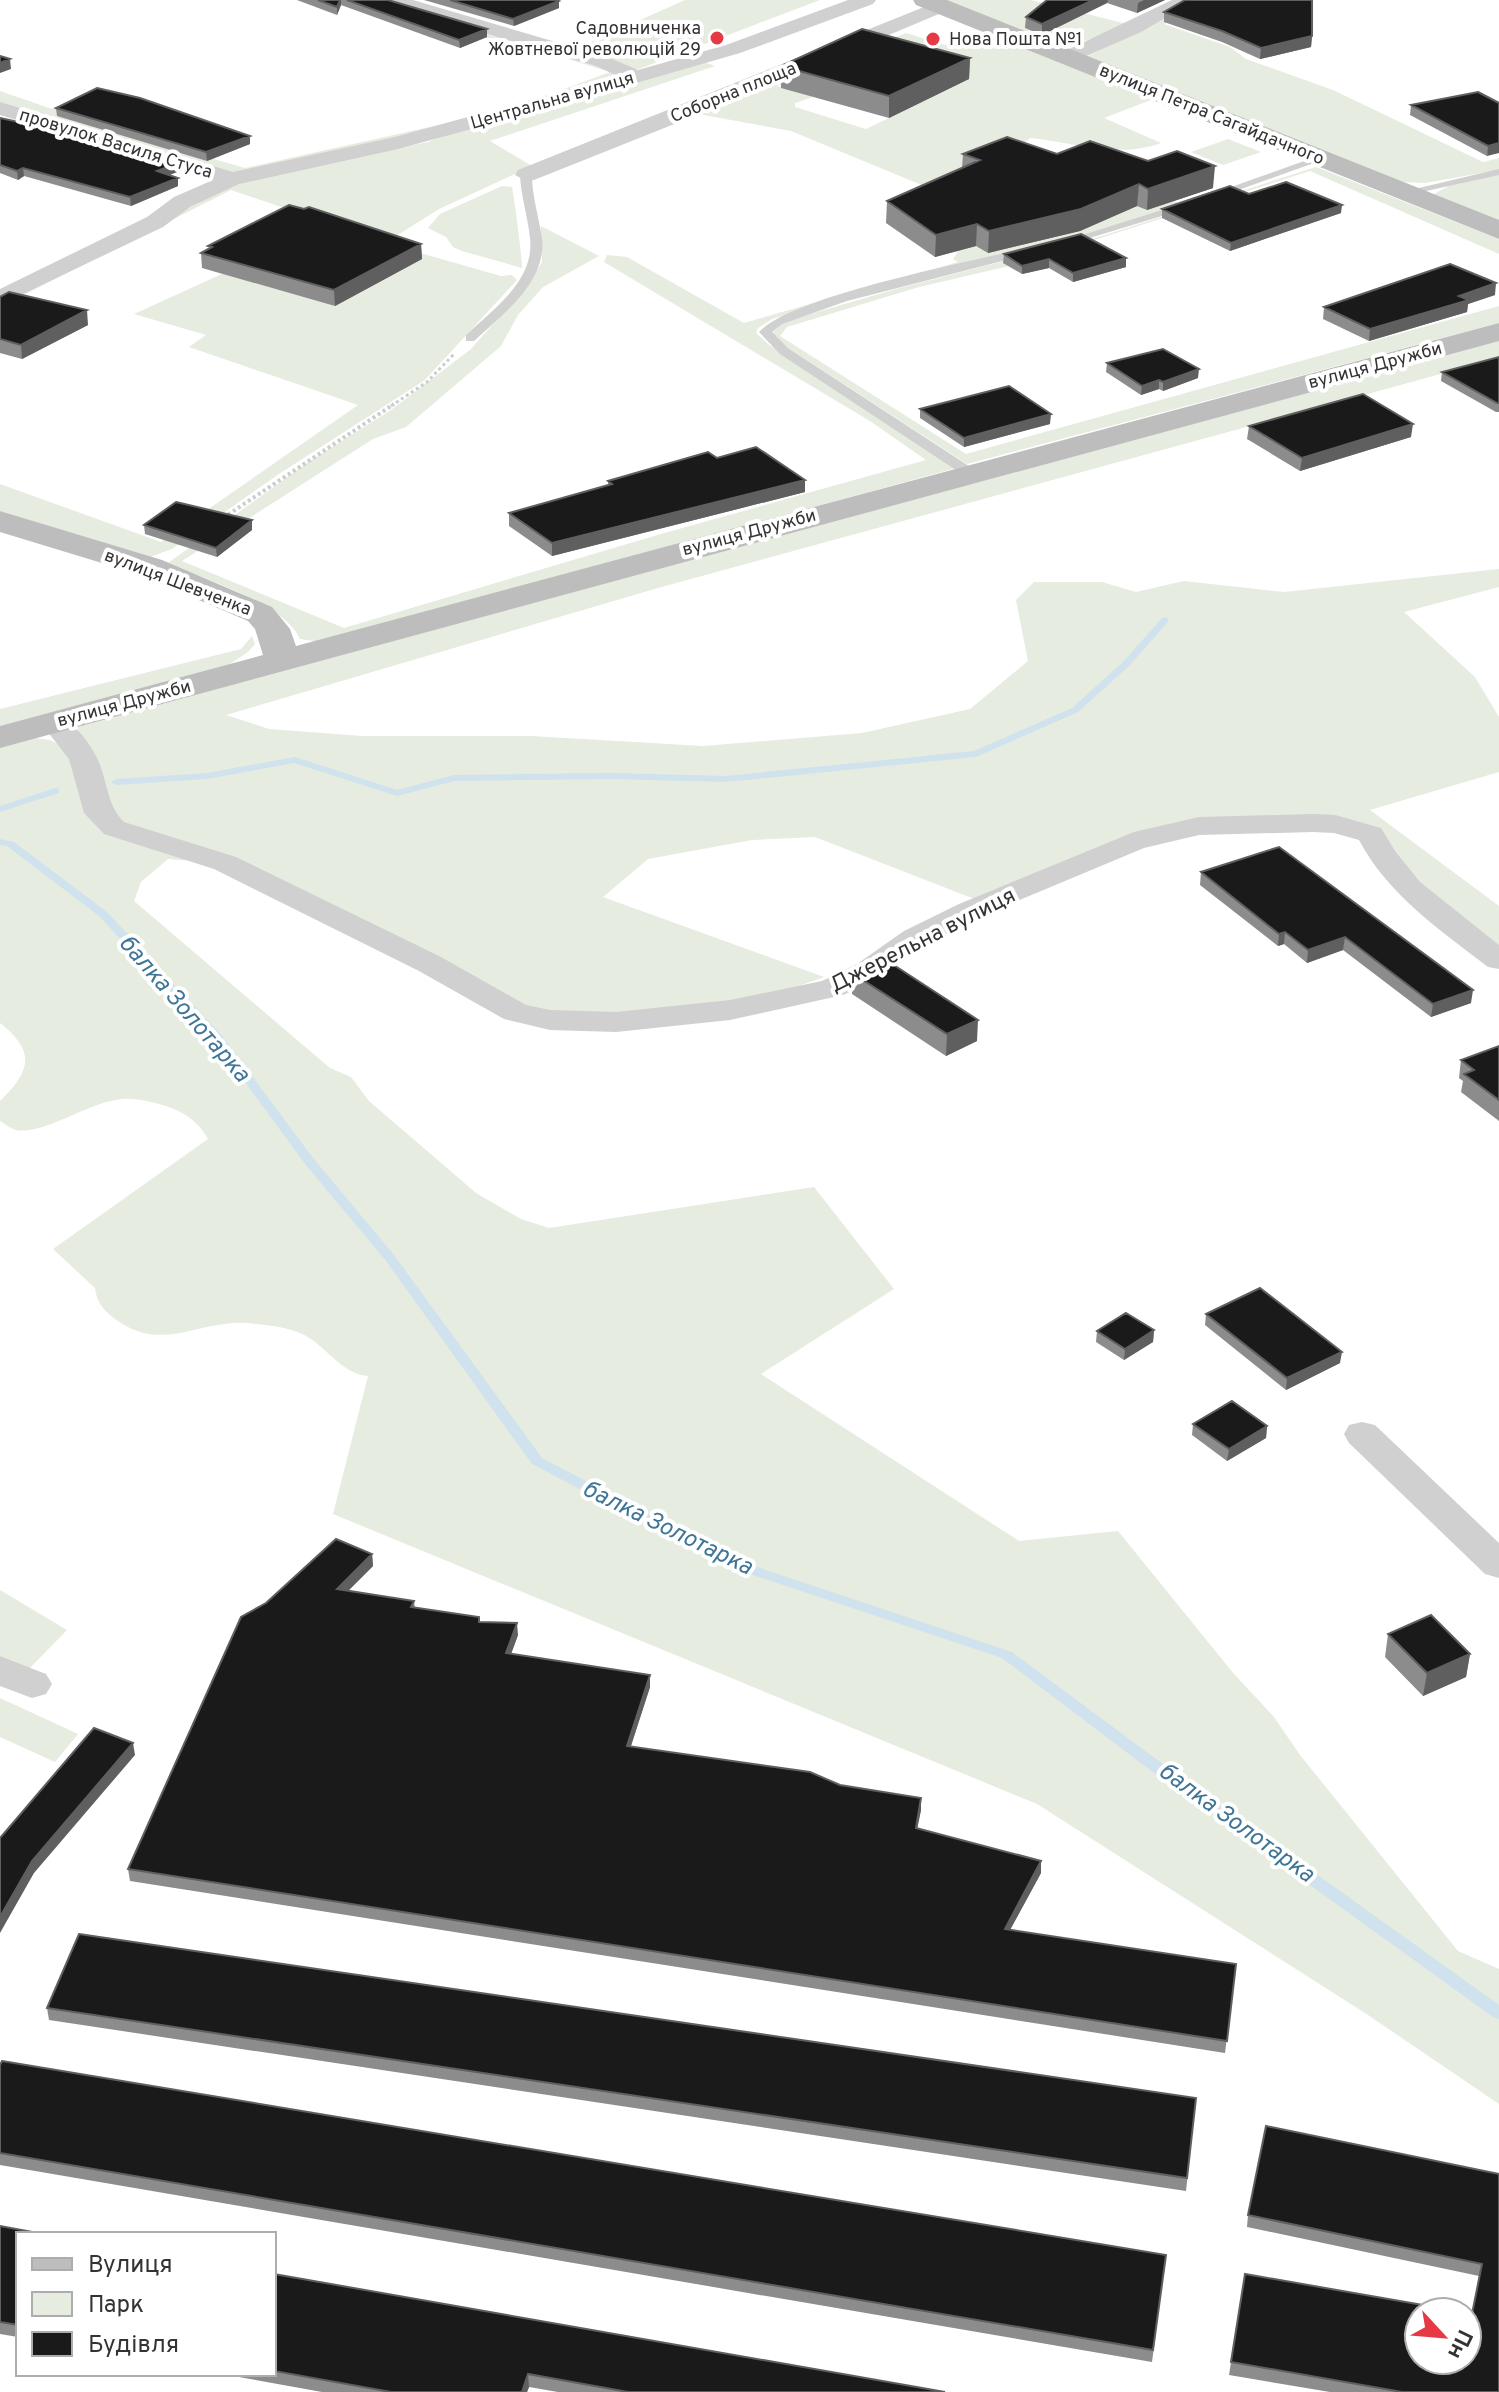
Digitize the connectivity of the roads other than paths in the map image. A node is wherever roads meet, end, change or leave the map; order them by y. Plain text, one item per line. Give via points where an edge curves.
1 (393, 0) edge
2 (866, 0) edge
3 (1186, 0) edge
4 (932, 3) edge
5 (1068, 57) junction
6 (637, 77) junction
7 (0, 108) edge
8 (1322, 158) junction
9 (1499, 172) edge
10 (526, 175) joint
11 (232, 179) junction
12 (1408, 192) junction
13 (1499, 230) edge
14 (1050, 247) edge
15 (1036, 250) edge
16 (0, 298) edge
17 (1499, 332) edge
18 (470, 338) road end
19 (970, 473) junction
20 (0, 521) edge
21 (282, 659) junction
22 (54, 722) junction
23 (0, 737) edge
24 (1499, 960) edge
25 (1362, 1434) dead end
26 (1499, 1565) edge

1 - 6 street via 603,62
2 - 6 street, Центральна вулиця via 733,49
3 - 5 street
4 - 5 street, вулиця Петра Сагайдачного
4 - 10 street, Соборна площа via 715,101
5 - 8 street, вулиця Петра Сагайдачного
6 - 11 street, Центральна вулиця via 398,143
7 - 11 street, провулок Василя Стуса
8 - 12 street, вулиця Петра Сагайдачного
8 - 14 lane
9 - 12 lane
10 - 18 lane via 537,258 530,276
11 - 16 street
12 - 13 street, вулиця Петра Сагайдачного
15 - 19 lane via 850,298 784,318 765,332 784,351
17 - 19 street, вулиця Дружби
19 - 21 street, вулиця Дружби
20 - 21 street, вулиця Шевченка via 150,567 260,614 278,634
21 - 22 street, вулиця Дружби
22 - 23 street, вулиця Дружби
22 - 24 street, Джерельна вулиця via 83,758 99,813 114,828 225,863 515,1012 550,1020 616,1022 730,1010 832,988 970,910 1134,841 1199,826 1324,824 1371,834 1426,903
25 - 26 street

